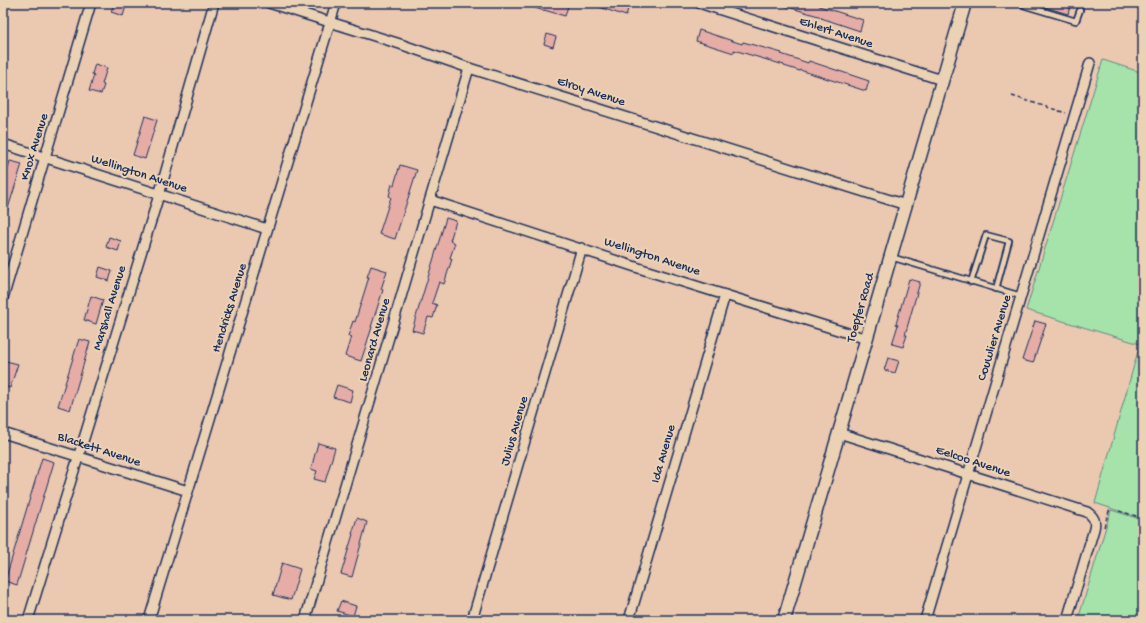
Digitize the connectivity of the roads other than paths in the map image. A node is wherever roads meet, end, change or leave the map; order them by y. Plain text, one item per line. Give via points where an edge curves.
1 (91, 3) edge
2 (214, 3) edge
3 (269, 3) edge
4 (336, 3) edge
5 (699, 3) edge
6 (965, 3) edge
7 (1020, 3) edge
8 (1080, 10) dead end
9 (330, 22) junction
10 (1090, 63) dead end
11 (469, 68) junction
12 (942, 80) junction
13 (3, 144) edge
14 (46, 158) junction
15 (159, 195) junction
16 (430, 200) junction
17 (906, 205) junction
18 (267, 229) junction
19 (582, 248) junction
20 (891, 257) junction
21 (971, 282) junction
22 (996, 289) junction
23 (725, 294) junction
24 (1021, 296) junction
25 (3, 298) edge
26 (866, 338) junction
27 (3, 433) edge
28 (839, 433) junction
29 (77, 457) junction
30 (968, 474) junction
31 (188, 491) junction
32 (28, 620) edge
33 (149, 620) edge
34 (305, 620) edge
35 (472, 620) edge
36 (629, 620) edge
37 (784, 620) edge
38 (925, 620) edge
39 (1067, 620) edge

1 - 14 street, Knox Avenue
2 - 15 street, Marshall Avenue
3 - 9 street, Elroy Avenue
4 - 9 street, Hendricks Avenue
5 - 12 street, Ehlert Avenue
6 - 12 street, Toepfer Road
7 - 8 lane via 1076,21
9 - 11 street, Elroy Avenue
9 - 18 street, Hendricks Avenue
10 - 24 street, Couwlier Avenue
11 - 16 street, Leonard Avenue
11 - 17 street, Elroy Avenue
12 - 17 street, Toepfer Road
13 - 14 street, Wellington Avenue
14 - 15 street, Wellington Avenue
14 - 25 street, Knox Avenue
15 - 18 street, Wellington Avenue
15 - 29 street, Marshall Avenue
16 - 19 street, Wellington Avenue
16 - 34 street, Leonard Avenue
17 - 20 street, Toepfer Road
18 - 31 street, Hendricks Avenue
19 - 23 street, Wellington Avenue
19 - 35 street, Julius Avenue
20 - 21 lane
20 - 26 street, Toepfer Road
21 - 22 lane
21 - 22 lane via 986,235 1009,241
22 - 24 lane
23 - 26 street, Wellington Avenue
23 - 36 street, Ida Avenue
24 - 30 street, Couwlier Avenue
26 - 28 street, Toepfer Road
27 - 29 street, Blackett Avenue
28 - 30 street, Eelcoo Avenue
28 - 37 street, Toepfer Road
29 - 31 street, Blackett Avenue
29 - 32 street, Marshall Avenue
30 - 38 street, Couwlier Avenue
30 - 39 street, Eelcoo Avenue via 1092,515 1095,521 1094,529
31 - 33 street, Hendricks Avenue

